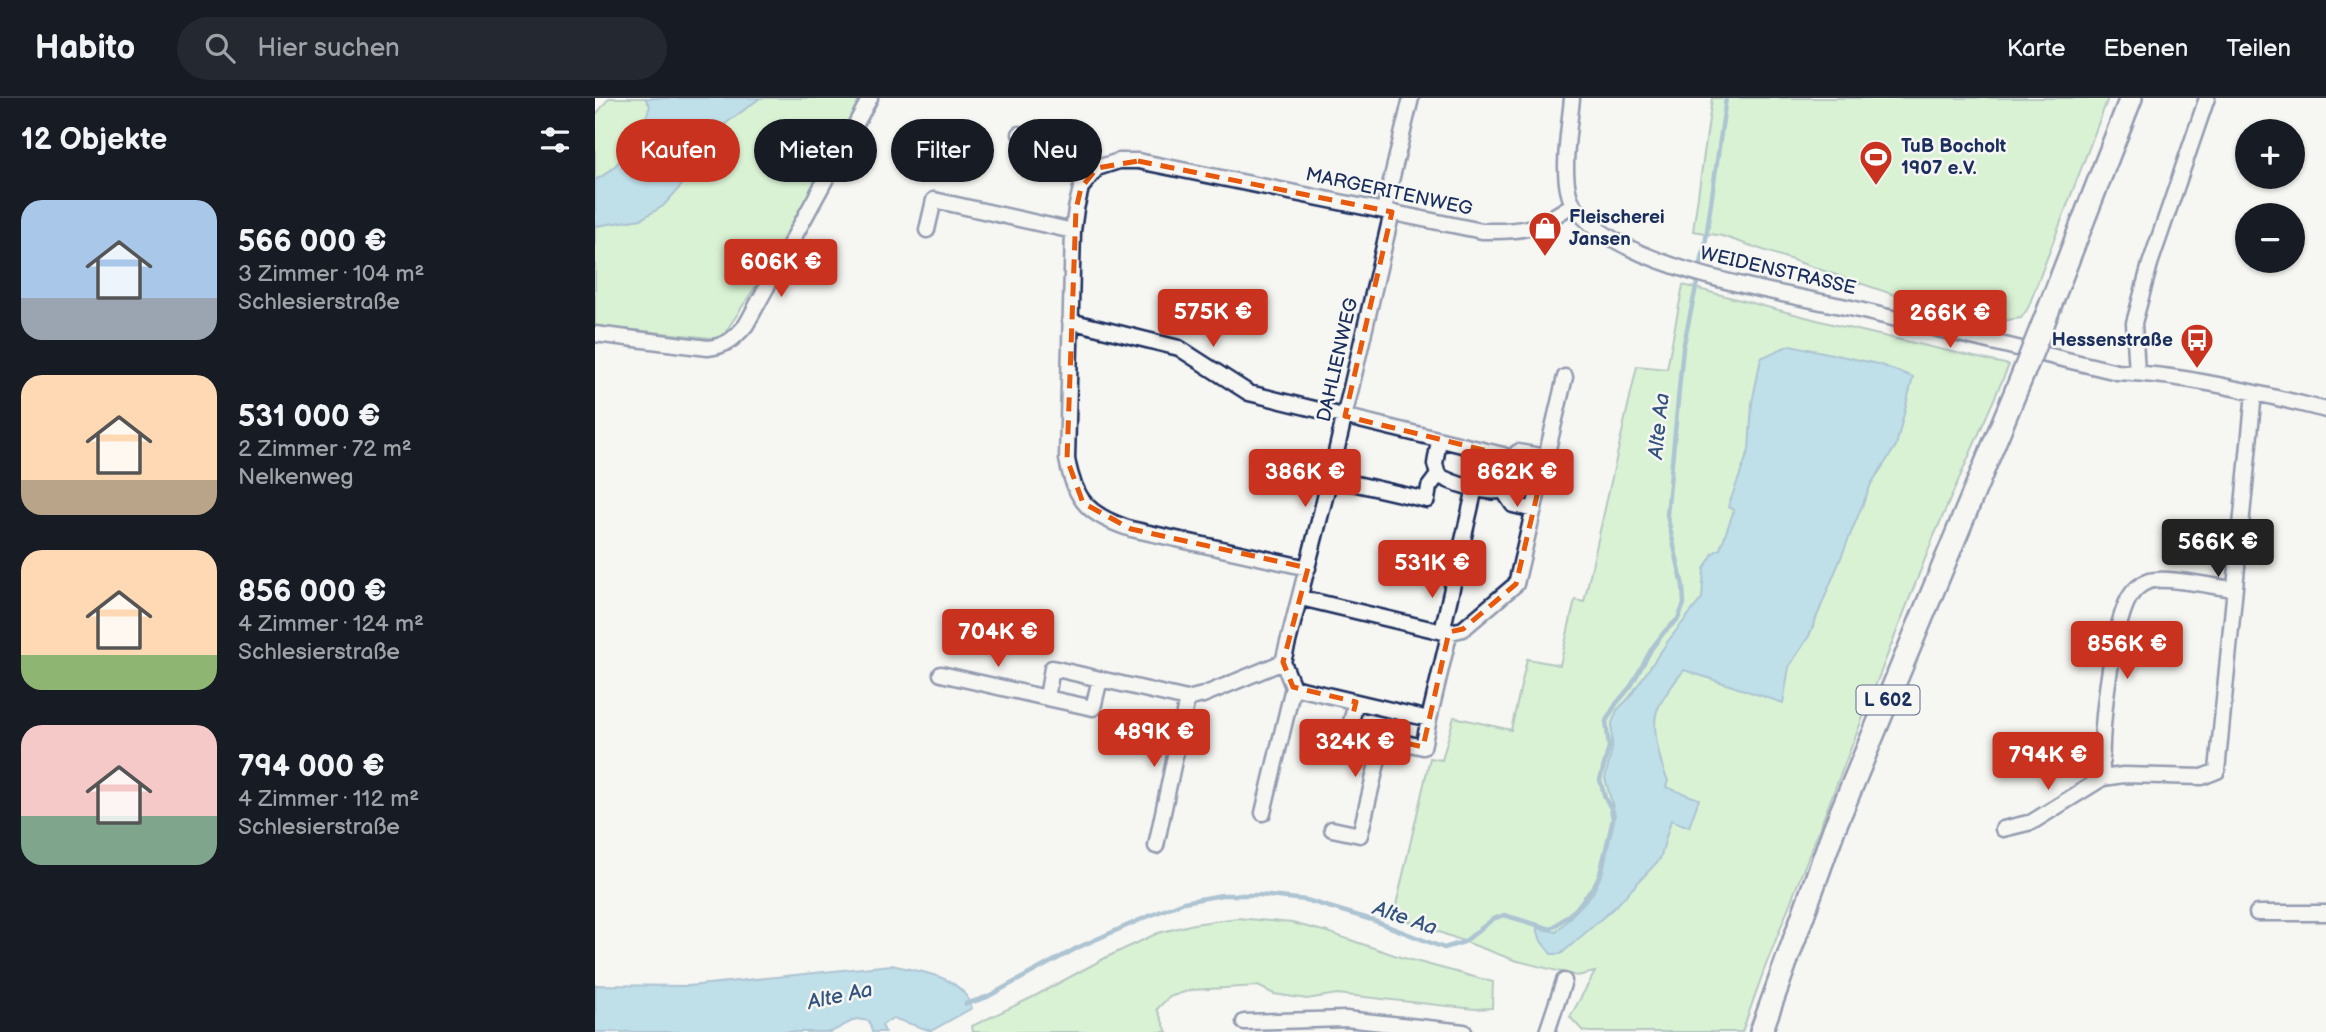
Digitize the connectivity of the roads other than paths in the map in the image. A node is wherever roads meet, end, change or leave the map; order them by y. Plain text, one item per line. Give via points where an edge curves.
1 (870, 98) edge
2 (1411, 98) edge
3 (1572, 98) edge
4 (2131, 98) edge
5 (2207, 98) edge
6 (1102, 166) edge
7 (1086, 182) edge
8 (1572, 205) junction
9 (1388, 211) junction
10 (927, 230) dead end
11 (1073, 231) junction
12 (1070, 321) junction
13 (595, 334) edge
14 (2137, 373) junction
15 (1565, 377) dead end
16 (2254, 393) junction
17 (2326, 410) edge
18 (1345, 416) junction
19 (1440, 440) junction
20 (1546, 457) junction
21 (1510, 460) junction
22 (1438, 475) junction
23 (1330, 478) junction
24 (1475, 488) junction
25 (1503, 490) junction
26 (1534, 510) junction
27 (1308, 568) junction
28 (2234, 589) junction
29 (1300, 598) junction
30 (1447, 632) junction
31 (1283, 663) junction
32 (941, 674) dead end
33 (1100, 679) junction
34 (1293, 687) junction
35 (1047, 698) junction
36 (1187, 699) junction
37 (1356, 702) junction
38 (1429, 719) junction
39 (1383, 738) junction
40 (2103, 778) junction
41 (1263, 813) dead end
42 (2003, 828) dead end
43 (1332, 829) dead end
44 (1156, 846) dead end
45 (2257, 913) dead end
46 (2326, 913) edge
47 (1564, 981) dead end
48 (1244, 1022) dead end
49 (1761, 1031) edge
50 (1464, 1032) edge
51 (1547, 1032) edge

1 - 13 street via 737,336 725,346 708,348
2 - 9 street, DAHLIENWEG
3 - 8 street via 1567,173
4 - 49 main road, L 602, bridge via 2023,374 1834,829
5 - 14 street via 2134,323
6 - 9 street, MARGERITENWEG via 1138,161
7 - 11 street
8 - 9 street, MARGERITENWEG via 1520,232 1482,231
8 - 14 street, WEIDENSTRASSE via 1590,224 1627,247 1688,270
9 - 18 street, DAHLIENWEG
10 - 11 street via 934,200
11 - 12 street
12 - 18 street via 1179,348 1249,393
12 - 27 street via 1067,459 1072,484 1083,503 1112,523 1131,529
14 - 16 street, WEIDENSTRASSE
15 - 20 street
16 - 17 street, WEIDENSTRASSE
16 - 28 street
18 - 19 street
18 - 23 street, DAHLIENWEG
19 - 21 street
19 - 22 street via 1435,464
20 - 21 street via 1518,452
20 - 26 street
21 - 25 street via 1514,468 1511,482
22 - 23 street via 1427,500
22 - 24 street
23 - 27 street, DAHLIENWEG
24 - 25 street
24 - 30 street via 1444,623
25 - 26 street via 1513,505
26 - 30 street via 1516,584 1463,629
27 - 29 street, DAHLIENWEG
28 - 40 street via 2149,581 2136,588 2119,626 2111,672 2100,762
28 - 40 street via 2217,771 2202,777
29 - 30 street
29 - 31 street, DAHLIENWEG
30 - 38 street
31 - 34 street
31 - 36 street
32 - 35 street
33 - 35 street via 1093,708
33 - 35 street via 1052,668
33 - 36 street
34 - 37 street
34 - 41 street
36 - 44 street
37 - 38 street
37 - 39 street via 1349,730
38 - 39 street via 1423,747
39 - 43 street via 1360,835
40 - 42 street via 2032,821
45 - 46 street
47 - 51 street
48 - 50 street via 1346,1019

